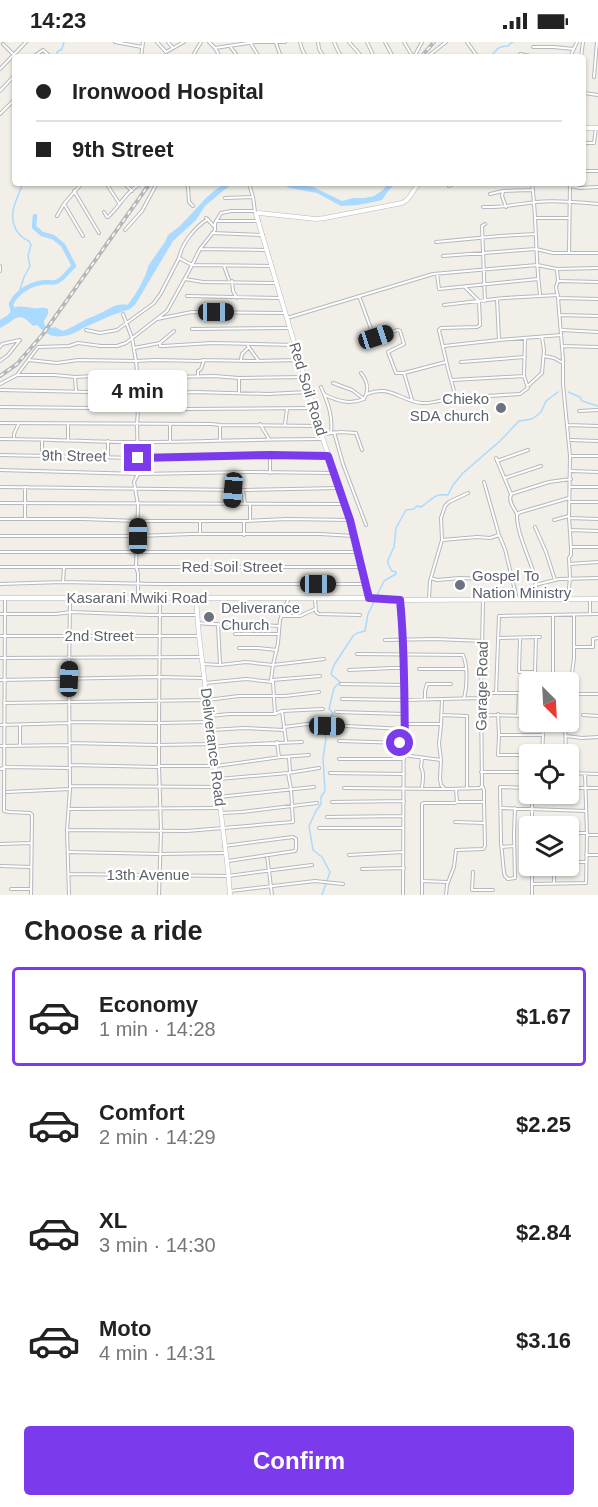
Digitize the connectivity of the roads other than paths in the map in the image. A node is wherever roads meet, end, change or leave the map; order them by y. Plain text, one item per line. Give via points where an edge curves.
1 (26, 42) edge
2 (115, 42) edge
3 (142, 42) edge
4 (157, 42) edge
5 (168, 42) edge
6 (183, 42) edge
7 (209, 42) edge
8 (232, 42) edge
9 (255, 42) edge
10 (285, 42) edge
11 (349, 42) edge
12 (446, 42) edge
13 (577, 42) edge
14 (597, 42) edge
15 (251, 43) edge
16 (276, 43) edge
17 (230, 46) junction
18 (236, 46) junction
19 (142, 47) junction
20 (533, 47) dead end
21 (173, 48) junction
22 (214, 48) junction
23 (574, 49) junction
24 (17, 54) edge
25 (141, 54) edge
26 (218, 54) edge
27 (236, 54) edge
28 (359, 54) edge
29 (432, 54) edge
30 (572, 54) edge
31 (12, 59) edge
32 (0, 69) edge
33 (594, 76) dead end
34 (12, 78) edge
35 (0, 91) edge
36 (10, 104) edge
37 (0, 114) edge
38 (597, 128) edge
39 (596, 143) edge
40 (79, 186) edge
41 (108, 186) edge
42 (127, 186) edge
43 (138, 186) edge
44 (155, 186) edge
45 (188, 186) edge
46 (250, 186) edge
47 (416, 186) edge
48 (532, 186) edge
49 (570, 186) edge
50 (575, 186) edge
51 (598, 187) edge
52 (533, 189) junction
53 (74, 191) junction
54 (132, 191) junction
55 (503, 191) junction
56 (490, 194) dead end
57 (253, 197) junction
58 (225, 198) dead end
59 (569, 201) junction
60 (535, 202) junction
61 (64, 204) junction
62 (119, 204) junction
63 (598, 204) edge
64 (193, 206) dead end
65 (483, 207) dead end
66 (506, 207) junction
67 (104, 212) dead end
68 (255, 213) junction
69 (57, 216) dead end
70 (536, 218) junction
71 (568, 218) junction
72 (216, 221) junction
73 (259, 221) junction
74 (485, 224) dead end
75 (215, 229) junction
76 (125, 230) dead end
77 (99, 233) dead end
78 (212, 233) junction
79 (536, 234) junction
80 (263, 235) junction
81 (83, 236) dead end
82 (482, 238) junction
83 (436, 242) dead end
84 (200, 249) junction
85 (536, 249) junction
86 (267, 250) junction
87 (569, 252) junction
88 (483, 253) junction
89 (598, 253) edge
90 (443, 256) dead end
91 (179, 258) junction
92 (192, 265) junction
93 (537, 265) junction
94 (0, 266) edge
95 (224, 266) junction
96 (272, 266) junction
97 (598, 268) edge
98 (484, 269) junction
99 (557, 269) junction
100 (0, 271) edge
101 (437, 274) junction
102 (185, 279) junction
103 (538, 279) junction
104 (230, 281) junction
105 (558, 281) junction
106 (598, 282) edge
107 (277, 283) junction
108 (484, 285) junction
109 (465, 287) junction
110 (540, 295) junction
111 (187, 296) dead end
112 (359, 296) junction
113 (558, 296) junction
114 (237, 298) junction
115 (280, 298) junction
116 (502, 298) junction
117 (497, 299) junction
118 (598, 299) edge
119 (486, 300) junction
120 (479, 301) junction
121 (444, 305) dead end
122 (497, 306) junction
123 (123, 314) dead end
124 (559, 315) junction
125 (286, 316) junction
126 (598, 316) edge
127 (157, 319) junction
128 (127, 324) junction
129 (290, 328) junction
130 (192, 329) dead end
131 (86, 330) dead end
132 (561, 330) junction
133 (174, 331) dead end
134 (598, 332) edge
135 (561, 335) junction
136 (542, 337) junction
137 (132, 338) junction
138 (525, 338) junction
139 (499, 340) junction
140 (160, 343) junction
141 (295, 345) junction
142 (248, 346) junction
143 (443, 346) junction
144 (561, 346) junction
145 (0, 347) edge
146 (598, 347) edge
147 (134, 348) junction
148 (544, 356) junction
149 (525, 357) junction
150 (29, 360) junction
151 (204, 360) junction
152 (240, 360) junction
153 (258, 360) junction
154 (299, 360) junction
155 (0, 361) edge
156 (136, 361) junction
157 (461, 362) dead end
158 (446, 363) junction
159 (563, 363) junction
160 (361, 373) dead end
161 (404, 373) junction
162 (16, 375) junction
163 (126, 376) junction
164 (198, 376) junction
165 (524, 376) junction
166 (75, 377) junction
167 (136, 377) junction
168 (305, 377) junction
169 (239, 378) junction
170 (452, 380) junction
171 (333, 383) dead end
172 (0, 384) edge
173 (529, 386) junction
174 (321, 387) dead end
175 (0, 390) edge
176 (76, 391) junction
177 (309, 392) junction
178 (126, 393) junction
179 (132, 393) dead end
180 (239, 393) junction
181 (367, 394) junction
182 (139, 395) junction
183 (325, 395) junction
184 (455, 397) junction
185 (364, 399) junction
186 (412, 401) junction
187 (0, 407) edge
188 (314, 408) junction
189 (138, 409) junction
190 (287, 409) junction
191 (598, 410) edge
192 (579, 411) dead end
193 (0, 423) edge
194 (20, 423) junction
195 (68, 424) junction
196 (137, 424) junction
197 (170, 424) junction
198 (260, 424) junction
199 (220, 425) junction
200 (285, 425) junction
201 (319, 426) junction
202 (567, 426) junction
203 (598, 426) edge
204 (333, 432) junction
205 (323, 437) junction
206 (14, 438) junction
207 (0, 439) edge
208 (68, 439) junction
209 (269, 439) junction
210 (42, 440) junction
211 (570, 440) junction
212 (108, 441) junction
213 (170, 441) junction
214 (220, 441) junction
215 (598, 441) edge
216 (138, 442) junction
217 (362, 450) dead end
218 (528, 450) dead end
219 (0, 455) edge
220 (42, 455) junction
221 (270, 455) junction
222 (328, 456) junction
223 (570, 456) junction
224 (598, 456) edge
225 (108, 457) junction
226 (138, 458) junction
227 (541, 466) dead end
228 (0, 470) edge
229 (571, 471) junction
230 (598, 472) edge
231 (270, 473) junction
232 (334, 473) junction
233 (138, 474) junction
234 (505, 478) junction
235 (570, 479) junction
236 (484, 482) dead end
237 (570, 486) junction
238 (0, 487) edge
239 (598, 487) edge
240 (25, 488) junction
241 (339, 488) junction
242 (135, 489) junction
243 (233, 490) junction
244 (243, 490) junction
245 (468, 493) dead end
246 (511, 494) junction
247 (570, 500) junction
248 (598, 502) edge
249 (0, 504) edge
250 (25, 504) junction
251 (138, 504) junction
252 (232, 504) junction
253 (245, 504) junction
254 (250, 504) junction
255 (344, 504) junction
256 (517, 514) junction
257 (569, 517) junction
258 (0, 519) edge
259 (25, 519) junction
260 (598, 519) edge
261 (250, 520) junction
262 (350, 520) junction
263 (554, 520) dead end
264 (138, 521) junction
265 (200, 521) junction
266 (244, 521) junction
267 (366, 525) dead end
268 (535, 527) dead end
269 (570, 530) junction
270 (598, 531) edge
271 (200, 534) junction
272 (244, 535) junction
273 (0, 536) edge
274 (138, 536) junction
275 (354, 536) junction
276 (499, 536) junction
277 (442, 540) junction
278 (571, 547) junction
279 (598, 547) edge
280 (137, 551) junction
281 (0, 552) edge
282 (358, 552) junction
283 (598, 562) edge
284 (569, 564) junction
285 (64, 566) junction
286 (0, 567) edge
287 (136, 567) junction
288 (363, 567) junction
289 (431, 578) junction
290 (570, 578) junction
291 (598, 578) edge
292 (513, 580) junction
293 (555, 580) junction
294 (63, 582) junction
295 (138, 583) junction
296 (0, 584) edge
297 (366, 584) junction
298 (535, 585) junction
299 (70, 597) junction
300 (3, 598) edge
301 (138, 598) junction
302 (160, 598) junction
303 (196, 598) junction
304 (374, 598) junction
305 (288, 599) junction
306 (315, 599) junction
307 (429, 599) junction
308 (517, 599) junction
309 (568, 599) junction
310 (590, 599) junction
311 (598, 599) edge
312 (400, 600) junction
313 (483, 600) junction
314 (538, 600) junction
315 (239, 609) dead end
316 (315, 609) junction
317 (283, 610) junction
318 (71, 612) junction
319 (0, 614) edge
320 (4, 614) junction
321 (160, 614) junction
322 (598, 614) edge
323 (197, 615) junction
324 (360, 615) dead end
325 (553, 615) junction
326 (574, 615) junction
327 (590, 615) junction
328 (281, 616) junction
329 (198, 623) junction
330 (218, 625) junction
331 (279, 626) junction
332 (236, 634) dead end
333 (279, 634) junction
334 (160, 635) junction
335 (0, 636) edge
336 (5, 636) junction
337 (69, 636) junction
338 (199, 636) junction
339 (536, 637) junction
340 (540, 637) dead end
341 (498, 638) junction
342 (520, 638) junction
343 (598, 638) edge
344 (386, 640) dead end
345 (404, 640) junction
346 (483, 641) junction
347 (239, 648) dead end
348 (574, 648) junction
349 (278, 650) junction
350 (357, 654) dead end
351 (404, 654) junction
352 (160, 657) junction
353 (202, 657) junction
354 (0, 658) edge
355 (5, 658) junction
356 (69, 658) junction
357 (324, 659) dead end
358 (203, 664) junction
359 (220, 665) junction
360 (273, 665) junction
361 (404, 668) junction
362 (419, 669) dead end
363 (466, 669) junction
364 (349, 670) dead end
365 (553, 672) edge
366 (572, 672) edge
367 (320, 676) dead end
368 (160, 678) junction
369 (69, 679) junction
370 (0, 680) edge
371 (5, 681) junction
372 (205, 681) junction
373 (272, 681) junction
374 (341, 684) dead end
375 (451, 684) dead end
376 (405, 685) junction
377 (319, 692) dead end
378 (481, 693) junction
379 (496, 693) junction
380 (519, 693) joint
381 (579, 694) edge
382 (598, 694) edge
383 (273, 695) junction
384 (464, 698) junction
385 (481, 698) junction
386 (342, 699) dead end
387 (442, 699) junction
388 (159, 700) junction
389 (207, 700) junction
390 (405, 700) junction
391 (425, 700) junction
392 (70, 701) junction
393 (4, 703) junction
394 (323, 709) dead end
395 (282, 711) junction
396 (336, 712) dead end
397 (275, 714) junction
398 (405, 714) junction
399 (498, 714) junction
400 (441, 715) junction
401 (481, 715) junction
402 (210, 716) junction
403 (518, 716) joint
404 (583, 716) dead end
405 (598, 716) edge
406 (210, 722) junction
407 (69, 723) junction
408 (159, 723) junction
409 (20, 724) junction
410 (404, 724) junction
411 (441, 724) junction
412 (0, 725) edge
413 (4, 725) junction
414 (284, 728) junction
415 (404, 729) junction
416 (211, 730) junction
417 (543, 732) edge
418 (566, 732) edge
419 (499, 735) junction
420 (543, 735) junction
421 (566, 736) junction
422 (598, 737) edge
423 (339, 741) dead end
424 (277, 742) junction
425 (286, 742) junction
426 (302, 742) dead end
427 (405, 743) junction
428 (70, 744) junction
429 (543, 744) edge
430 (566, 744) edge
431 (159, 745) junction
432 (2, 746) edge
433 (20, 746) junction
434 (212, 746) junction
435 (309, 755) dead end
436 (519, 755) edge
437 (289, 756) junction
438 (279, 757) junction
439 (404, 757) junction
440 (422, 758) junction
441 (339, 759) dead end
442 (441, 760) junction
443 (70, 766) junction
444 (159, 766) junction
445 (216, 766) junction
446 (6, 767) junction
447 (320, 768) dead end
448 (0, 769) edge
449 (481, 772) junction
450 (519, 772) edge
451 (289, 773) junction
452 (330, 773) dead end
453 (404, 774) junction
454 (579, 774) edge
455 (585, 774) junction
456 (598, 774) edge
457 (217, 780) junction
458 (482, 786) junction
459 (218, 787) junction
460 (314, 787) dead end
461 (70, 788) junction
462 (159, 788) junction
463 (344, 788) dead end
464 (404, 788) junction
465 (422, 788) junction
466 (444, 788) junction
467 (467, 788) junction
468 (519, 788) edge
469 (291, 789) junction
470 (456, 789) junction
471 (579, 789) edge
472 (585, 789) junction
473 (598, 789) edge
474 (5, 792) junction
475 (219, 797) junction
476 (404, 801) junction
477 (332, 802) dead end
478 (457, 802) junction
479 (484, 802) junction
480 (316, 803) dead end
481 (532, 804) edge
482 (293, 805) junction
483 (501, 807) junction
484 (159, 808) junction
485 (515, 808) junction
486 (69, 809) junction
487 (220, 810) junction
488 (532, 810) junction
489 (586, 811) junction
490 (404, 816) junction
491 (532, 816) edge
492 (327, 817) dead end
493 (455, 822) dead end
494 (484, 823) junction
495 (319, 828) dead end
496 (403, 828) junction
497 (222, 829) junction
498 (68, 830) junction
499 (160, 831) junction
500 (579, 834) edge
501 (587, 834) junction
502 (598, 835) edge
503 (31, 843) junction
504 (0, 844) edge
505 (224, 846) junction
506 (514, 846) junction
507 (501, 847) junction
508 (69, 852) junction
509 (404, 852) junction
510 (226, 853) junction
511 (160, 854) junction
512 (267, 855) junction
513 (348, 855) dead end
514 (586, 855) junction
515 (598, 855) edge
516 (227, 861) junction
517 (579, 862) edge
518 (586, 862) junction
519 (312, 865) dead end
520 (1, 867) edge
521 (31, 867) junction
522 (404, 868) junction
523 (362, 869) dead end
524 (269, 871) junction
525 (472, 872) dead end
526 (69, 874) junction
527 (160, 875) junction
528 (228, 876) junction
529 (532, 876) edge
530 (554, 876) edge
531 (422, 881) junction
532 (447, 882) junction
533 (554, 883) junction
534 (343, 884) dead end
535 (532, 884) junction
536 (271, 886) junction
537 (11, 889) dead end
538 (31, 889) junction
539 (493, 890) dead end
540 (230, 893) edge
541 (30, 895) edge
542 (69, 895) edge
543 (159, 895) edge
544 (272, 895) edge
545 (403, 895) edge
546 (422, 895) edge
547 (446, 895) edge
548 (532, 895) edge

1 - 24 street
2 - 19 street
3 - 19 street
4 - 21 street via 164,52
5 - 21 street
6 - 21 street
7 - 22 street
8 - 18 street
9 - 15 street
9 - 16 street
10 - 16 street
11 - 28 street
12 - 29 street
13 - 23 street
14 - 33 street
15 - 18 street
17 - 18 street
17 - 22 street
17 - 27 street
19 - 25 street
20 - 23 street
22 - 26 street
23 - 30 street
31 - 32 street
34 - 35 street
36 - 37 street
38 - 39 street
40 - 53 street
41 - 62 street
42 - 54 street
43 - 54 street
44 - 76 street via 142,211
45 - 64 street via 188,200
46 - 57 street
47 - 68 street via 406,202 347,214 316,219
48 - 52 street
49 - 59 street
50 - 51 street
52 - 55 street
52 - 60 street
53 - 61 street
53 - 77 street
54 - 62 street
55 - 56 street
55 - 66 street
57 - 58 street
57 - 68 street
59 - 60 street
59 - 63 street
59 - 71 street
60 - 66 street
60 - 70 street
61 - 69 street
61 - 81 street
62 - 67 street via 108,217
65 - 66 street
68 - 72 street via 225,212
68 - 73 street, Red Soil Road
70 - 71 street
70 - 79 street
71 - 87 street
72 - 73 street
72 - 75 street
73 - 80 street, Red Soil Road
74 - 82 street
75 - 78 street
75 - 91 street via 207,218 190,236
78 - 80 street
78 - 84 street
79 - 82 street
79 - 85 street
80 - 86 street, Red Soil Road
82 - 83 street
82 - 88 street
84 - 86 street
84 - 92 street
85 - 87 street
85 - 88 street
85 - 93 street
86 - 96 street, Red Soil Road
87 - 89 street
88 - 90 street
88 - 98 street
91 - 92 street
91 - 128 street via 162,293
92 - 95 street
92 - 102 street
93 - 98 street
93 - 99 street
93 - 103 street
94 - 100 street
95 - 96 street
95 - 104 street
96 - 107 street, Red Soil Road
97 - 99 street
98 - 101 street
98 - 108 street
99 - 105 street
101 - 109 street via 439,289
101 - 112 street
102 - 104 street
102 - 127 street via 167,311
103 - 108 street
103 - 110 street
104 - 107 street
104 - 114 street
105 - 106 street
105 - 113 street
107 - 115 street, Red Soil Road
108 - 109 street
108 - 119 street
109 - 120 street
110 - 113 street
110 - 116 street
111 - 114 street
112 - 125 street
112 - 161 street via 374,337 400,331 404,344 388,352 396,373
113 - 118 street
113 - 124 street
114 - 115 street
115 - 125 street, Red Soil Road
116 - 117 street
116 - 122 street
117 - 119 street
117 - 122 street
119 - 120 street
120 - 121 street
120 - 143 street via 480,325 441,328
122 - 139 street
123 - 128 street
124 - 126 street
124 - 132 street
125 - 127 street via 192,312
125 - 129 street, Red Soil Road
127 - 137 street
128 - 131 street via 113,332
128 - 137 street
129 - 130 street
129 - 141 street, Red Soil Road
132 - 134 street
132 - 135 street
133 - 140 street
135 - 136 street
135 - 144 street
136 - 138 street
136 - 148 street
137 - 147 street
137 - 150 street via 117,346 78,343 38,347
138 - 139 street
138 - 149 street
139 - 143 street
140 - 142 street
140 - 147 street
141 - 142 street
141 - 154 street, Red Soil Road
142 - 152 street
142 - 153 street
143 - 158 street
144 - 146 street
144 - 159 street
145 - 155 street via 20,340
147 - 156 street
148 - 159 street
148 - 173 street via 541,374
149 - 157 street
149 - 165 street
150 - 156 street
150 - 162 street
151 - 152 street
151 - 156 street
151 - 164 street
152 - 153 street
153 - 154 street
154 - 168 street, Red Soil Road
156 - 167 street
158 - 161 street
158 - 170 street
159 - 202 street
160 - 181 street
161 - 186 street
162 - 166 street
162 - 172 street
163 - 166 street
163 - 167 street
163 - 178 street
164 - 167 street
164 - 169 street
165 - 170 street
165 - 173 street
166 - 176 street
167 - 182 street
168 - 169 street
168 - 177 street, Red Soil Road
169 - 180 street
170 - 184 street
171 - 185 street
173 - 184 street via 520,394
174 - 183 street
175 - 176 street
176 - 178 street
177 - 180 street
177 - 188 street, Red Soil Road
178 - 179 street
180 - 182 street
181 - 185 street
181 - 186 street via 386,390
182 - 189 street
183 - 185 street via 349,403
183 - 204 street
184 - 186 street via 427,403
187 - 189 street
188 - 190 street
188 - 201 street, Red Soil Road
189 - 190 street
189 - 196 street
190 - 200 street
191 - 192 street
193 - 194 street
194 - 195 street
194 - 206 street
195 - 196 street
195 - 208 street
196 - 197 street
196 - 216 street
197 - 199 street
197 - 213 street
198 - 199 street
198 - 200 street
198 - 209 street
199 - 214 street
200 - 201 street
201 - 205 street, Red Soil Road
202 - 203 street
202 - 211 street
204 - 205 street
204 - 217 street via 356,433
204 - 267 street
205 - 209 street
205 - 222 street, Red Soil Road
206 - 207 street
206 - 210 street
208 - 210 street
208 - 212 street
209 - 214 street
210 - 220 street
211 - 215 street
211 - 223 street
212 - 216 street
212 - 225 street
213 - 214 street
213 - 216 street
216 - 226 street
218 - 234 street via 497,459
219 - 220 street, 9th Street
220 - 225 street, 9th Street
221 - 222 street, 9th Street
221 - 226 street, 9th Street
221 - 231 street
222 - 232 street, Red Soil Road
223 - 224 street
223 - 229 street
225 - 226 street, 9th Street
226 - 233 street
227 - 234 street
228 - 233 street
229 - 230 street
229 - 235 street
231 - 232 street
231 - 233 street
232 - 241 street, Red Soil Road
233 - 242 street
234 - 246 street
235 - 237 street
235 - 246 street
236 - 276 street
237 - 239 street
237 - 247 street
238 - 240 street
240 - 242 street
240 - 250 street
241 - 244 street
241 - 255 street, Red Soil Road
242 - 243 street
242 - 251 street
243 - 244 street
243 - 252 street
244 - 253 street
245 - 277 street via 445,506
246 - 256 street
247 - 248 street
247 - 256 street
247 - 257 street
249 - 250 street
250 - 251 street
250 - 259 street
251 - 252 street
251 - 264 street
252 - 253 street
253 - 254 street
254 - 255 street
254 - 261 street
255 - 262 street, Red Soil Road
256 - 298 street
257 - 260 street
257 - 263 street
257 - 269 street
258 - 259 street
259 - 264 street
261 - 262 street
261 - 266 street
262 - 275 street, Red Soil Road
264 - 265 street
264 - 274 street
265 - 266 street
265 - 271 street
266 - 272 street
268 - 293 street
269 - 270 street
269 - 278 street
271 - 272 street
271 - 274 street
272 - 275 street
273 - 274 street
274 - 280 street
275 - 282 street, Red Soil Road
276 - 277 street
276 - 292 street
277 - 289 street
278 - 279 street
278 - 284 street
280 - 281 street
280 - 282 street
280 - 287 street
282 - 288 street, Red Soil Road
283 - 284 street
284 - 290 street
285 - 286 street, Red Soil Street
285 - 287 street, Red Soil Street
285 - 294 street
287 - 288 street, Red Soil Street
287 - 295 street
288 - 297 street, Red Soil Road
289 - 292 street
289 - 307 street
290 - 291 street
290 - 293 street
290 - 309 street
292 - 308 street
293 - 298 street
294 - 295 street
294 - 296 street
295 - 297 street
295 - 301 street
297 - 304 street, Red Soil Road
298 - 314 street
299 - 300 street, Kasarani Mwiki Road
299 - 301 street, Kasarani Mwiki Road
299 - 318 street
300 - 320 street
301 - 302 street, Kasarani Mwiki Road
302 - 303 street, Kasarani Mwiki Road
302 - 321 street
303 - 305 street, Kasarani Mwiki Road
303 - 323 street, Deliverance Road
304 - 306 street, Kasarani Mwiki Road
304 - 312 street, Kasarani Mwiki Road
305 - 306 street, Kasarani Mwiki Road
305 - 317 street
306 - 316 street
307 - 312 street, Kasarani Mwiki Road
307 - 313 street, Kasarani Mwiki Road
308 - 313 street, Kasarani Mwiki Road
308 - 314 street, Kasarani Mwiki Road
309 - 310 street, Kasarani Mwiki Road
309 - 314 street, Kasarani Mwiki Road
310 - 311 street, Kasarani Mwiki Road
310 - 327 street
312 - 345 street
313 - 346 street, Garage Road
315 - 317 street
316 - 324 street via 322,615
316 - 328 street via 300,616
317 - 328 street
318 - 320 street
318 - 321 street
318 - 337 street
319 - 320 street
320 - 336 street
321 - 323 street
321 - 334 street
322 - 327 street
323 - 329 street, Deliverance Road
325 - 326 street
325 - 341 street via 500,615
325 - 365 street
326 - 327 street
326 - 348 street
328 - 331 street
329 - 330 street
329 - 338 street, Deliverance Road
330 - 331 street
330 - 359 street
331 - 333 street
332 - 333 street
333 - 349 street
334 - 337 street, 2nd Street
334 - 338 street, 2nd Street
334 - 352 street
335 - 336 street, 2nd Street
336 - 337 street, 2nd Street
336 - 355 street
337 - 356 street
338 - 353 street, Deliverance Road
339 - 340 street
339 - 342 street
339 - 342 street via 534,672 519,672
341 - 342 street
341 - 379 street
343 - 348 street via 593,639 593,647
344 - 345 street
345 - 346 street
345 - 351 street
346 - 378 street, Garage Road
347 - 349 street
348 - 366 street
349 - 360 street
350 - 351 street
351 - 361 street
351 - 363 street via 463,655
352 - 353 street
352 - 356 street
352 - 368 street
353 - 358 street, Deliverance Road
354 - 355 street
355 - 356 street
355 - 371 street
356 - 369 street
357 - 360 street
358 - 359 street
358 - 372 street, Deliverance Road
359 - 360 street
360 - 373 street
361 - 364 street
361 - 376 street
362 - 363 street
363 - 384 street
367 - 373 street
368 - 369 street
368 - 372 street
368 - 388 street
369 - 371 street
369 - 392 street
370 - 371 street
371 - 393 street
372 - 373 street
372 - 389 street, Deliverance Road
373 - 383 street
374 - 376 street
375 - 391 street via 427,684
376 - 390 street
377 - 383 street
378 - 379 street
378 - 385 street, Garage Road
379 - 380 street
380 - 403 street
381 - 382 street
383 - 389 street
383 - 397 street
384 - 385 street
384 - 387 street
385 - 401 street, Garage Road
386 - 390 street
387 - 391 street
387 - 400 street
388 - 389 street
388 - 392 street
388 - 408 street
389 - 402 street, Deliverance Road
390 - 391 street
390 - 398 street
392 - 393 street
392 - 407 street
393 - 413 street
394 - 395 street
395 - 397 street
395 - 414 street
396 - 398 street
397 - 402 street
398 - 410 street
399 - 401 street
399 - 403 street
399 - 419 street
400 - 411 street
400 - 467 street via 467,716
401 - 449 street, Garage Road
402 - 406 street, Deliverance Road
404 - 405 street
406 - 408 street
406 - 416 street, Deliverance Road
407 - 408 street
407 - 409 street
407 - 428 street
408 - 431 street
409 - 413 street
409 - 433 street
410 - 411 street
410 - 415 street
411 - 442 street
412 - 413 street
413 - 432 street
414 - 415 street via 307,724
414 - 416 street
414 - 425 street
415 - 427 street
416 - 434 street, Deliverance Road
417 - 420 street
418 - 421 street
419 - 420 street
419 - 436 street via 498,755
420 - 429 street
421 - 422 street
421 - 430 street
423 - 427 street
424 - 425 street
424 - 434 street
424 - 438 street
425 - 426 street
427 - 439 street
428 - 431 street
428 - 433 street
428 - 443 street
431 - 434 street
431 - 444 street
432 - 433 street
432 - 446 street
434 - 445 street, Deliverance Road
435 - 437 street
437 - 438 street
437 - 451 street
438 - 445 street
439 - 440 street
439 - 441 street
439 - 453 street
440 - 442 street
440 - 465 street
442 - 466 street via 440,779
443 - 444 street
443 - 446 street
443 - 461 street
444 - 445 street
444 - 462 street
445 - 457 street, Deliverance Road
446 - 448 street
446 - 474 street
447 - 451 street
449 - 450 street
449 - 458 street, Garage Road
451 - 457 street
451 - 469 street
452 - 453 street
453 - 464 street
454 - 455 street
455 - 456 street
455 - 472 street
457 - 459 street, Deliverance Road
458 - 467 street
458 - 479 street, Garage Road
459 - 462 street
459 - 475 street, Deliverance Road
460 - 469 street
461 - 462 street
461 - 474 street
461 - 486 street
462 - 484 street
463 - 464 street
464 - 465 street
464 - 476 street
465 - 466 street
466 - 470 street
467 - 470 street
468 - 483 street via 500,787
469 - 475 street
469 - 482 street
470 - 478 street
471 - 472 street
472 - 473 street
472 - 489 street
474 - 503 street via 4,811 31,814
475 - 487 street, Deliverance Road
476 - 477 street
476 - 490 street
478 - 479 street
478 - 531 street via 422,804
479 - 494 street, Garage Road
480 - 482 street
481 - 488 street
482 - 487 street via 242,812
482 - 497 street via 293,822
483 - 485 street
483 - 507 street
484 - 486 street
484 - 487 street
484 - 499 street
485 - 488 street
485 - 506 street
486 - 498 street
487 - 497 street, Deliverance Road
488 - 489 street
488 - 491 street
489 - 501 street
490 - 492 street
490 - 496 street
493 - 494 street
494 - 532 street, Garage Road via 484,848 456,850
495 - 496 street
496 - 509 street
497 - 499 street
497 - 505 street, Deliverance Road
498 - 499 street
498 - 508 street
499 - 511 street
500 - 501 street
501 - 502 street
501 - 514 street
503 - 504 street
503 - 521 street
505 - 510 street, Deliverance Road
505 - 512 street via 296,839 295,851
506 - 507 street
506 - 507 street via 515,878 508,879
508 - 511 street
508 - 526 street
509 - 513 street
509 - 522 street
510 - 511 street
510 - 516 street, Deliverance Road
511 - 527 street
512 - 516 street
512 - 524 street
514 - 515 street
514 - 518 street
516 - 528 street, Deliverance Road
517 - 518 street
518 - 533 street via 585,884
519 - 524 street, 13th Avenue
520 - 521 street
521 - 538 street
522 - 523 street
522 - 545 street
524 - 528 street, 13th Avenue
524 - 536 street
525 - 539 street via 472,890
526 - 527 street, 13th Avenue
526 - 542 street
527 - 528 street, 13th Avenue
527 - 543 street
528 - 540 street, Deliverance Road
529 - 535 street
530 - 533 street
531 - 532 street
531 - 546 street
532 - 547 street
533 - 535 street
534 - 536 street via 310,881
535 - 548 street
536 - 540 street
536 - 544 street
537 - 538 street
538 - 541 street

